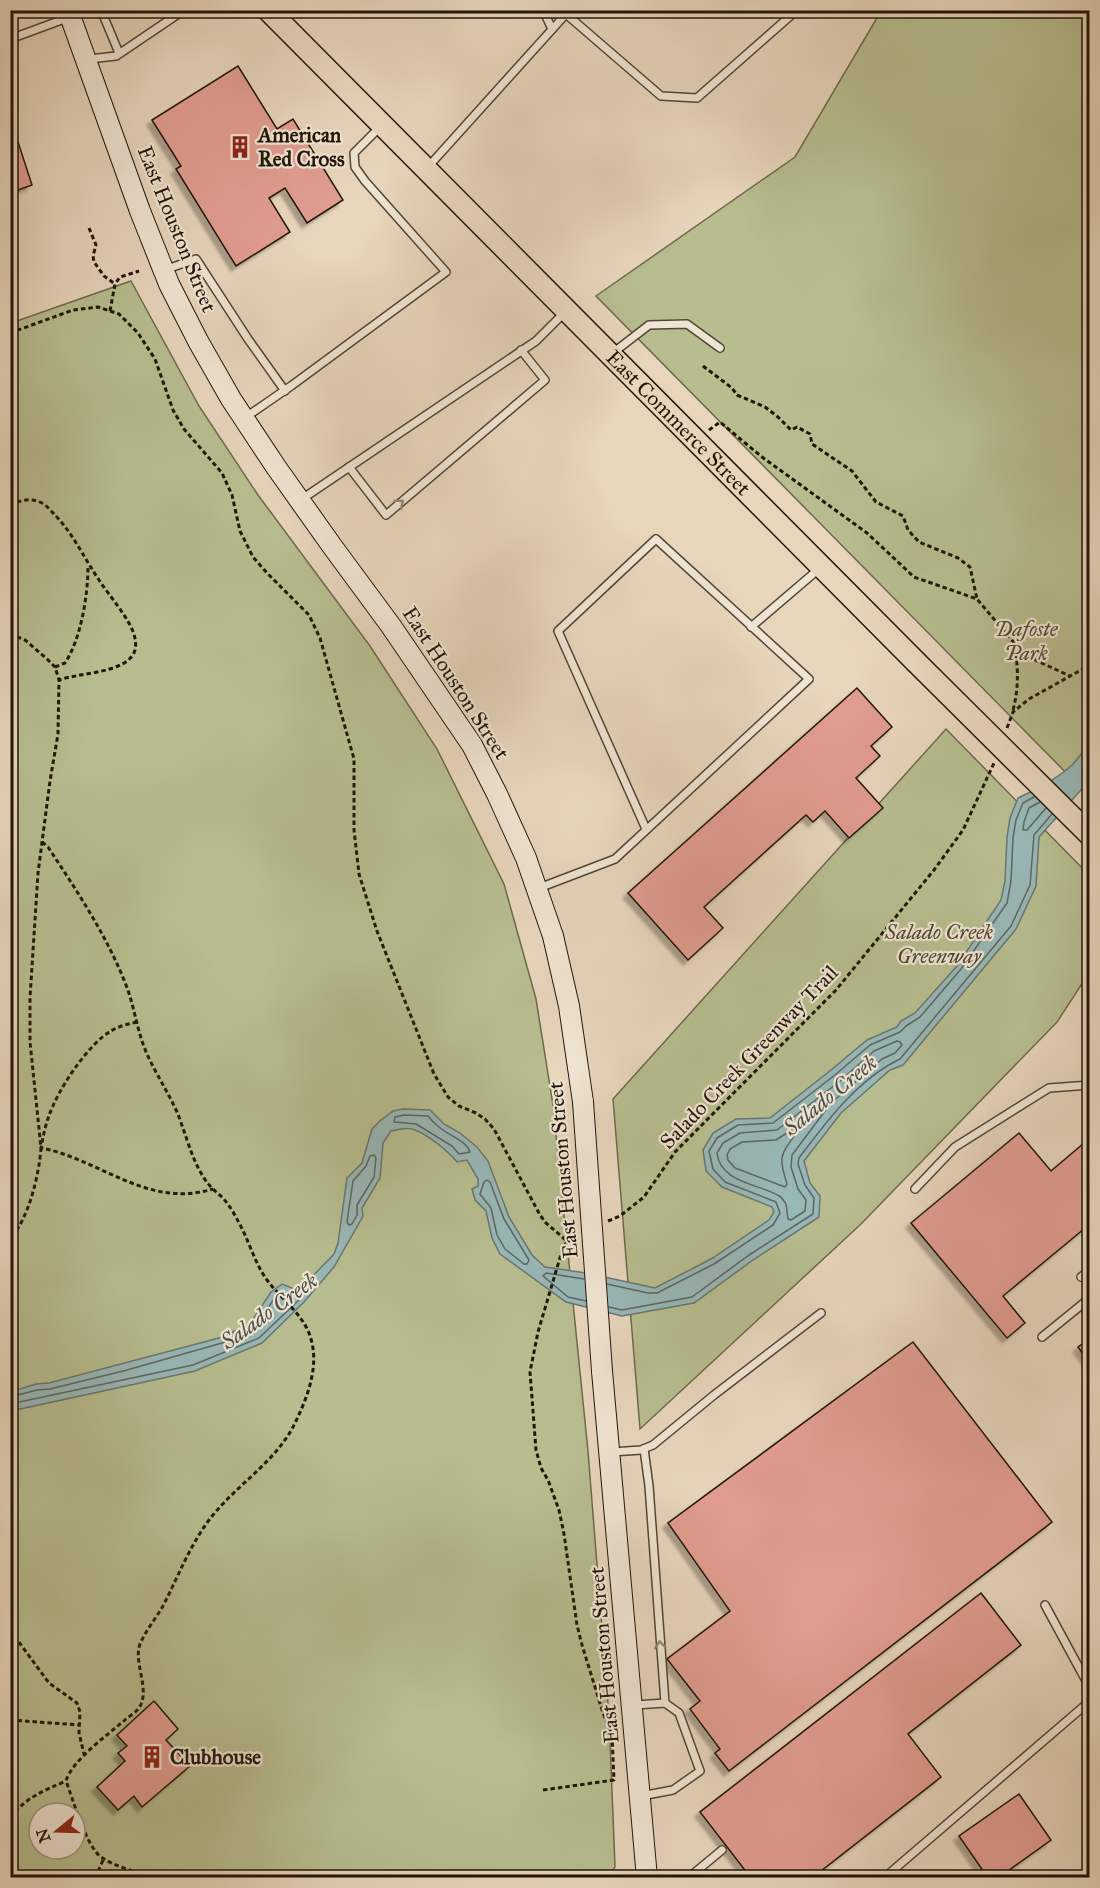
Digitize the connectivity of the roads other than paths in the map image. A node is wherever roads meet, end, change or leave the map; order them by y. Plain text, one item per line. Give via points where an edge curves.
1 (101, 10) edge
2 (184, 10) edge
3 (268, 10) edge
4 (543, 10) edge
5 (797, 10) edge
6 (567, 12) edge
7 (69, 14) edge
8 (552, 29) junction
9 (10, 39) edge
10 (119, 53) junction
11 (86, 60) junction
12 (382, 125) junction
13 (426, 169) junction
14 (164, 270) junction
15 (567, 310) junction
16 (720, 348) dead end
17 (521, 350) junction
18 (611, 354) junction
19 (285, 391) junction
20 (244, 418) junction
21 (349, 466) junction
22 (300, 500) junction
23 (822, 567) junction
24 (752, 627) junction
25 (646, 829) junction
26 (1089, 835) edge
27 (536, 889) junction
28 (1089, 1085) edge
29 (915, 1190) dead end
30 (1089, 1269) edge
31 (1081, 1277) dead end
32 (1089, 1298) edge
33 (821, 1312) dead end
34 (1042, 1337) dead end
35 (644, 1449) junction
36 (609, 1452) junction
37 (1045, 1605) dead end
38 (1089, 1688) edge
39 (1089, 1701) edge
40 (665, 1703) junction
41 (632, 1705) junction
42 (640, 1796) junction
43 (722, 1850) dead end
44 (647, 1878) edge
45 (693, 1878) edge
46 (884, 1878) edge

1 - 10 lane
2 - 10 lane
3 - 12 main road, East Commerce Street
4 - 8 lane
5 - 6 lane via 697,98 661,96
6 - 8 lane
7 - 9 lane
7 - 11 main road, East Houston Street
8 - 13 lane
10 - 11 lane
11 - 14 main road, East Houston Street
12 - 13 main road, East Commerce Street
12 - 19 lane via 354,153 355,167 446,272
13 - 15 main road, East Commerce Street
14 - 19 lane via 196,259
14 - 20 main road, East Houston Street via 198,341
15 - 17 lane via 536,341
15 - 18 main road, East Commerce Street
16 - 18 lane via 687,324 649,325
17 - 21 lane
21 -> 17 lane via 386,515 545,380
18 - 23 main road, East Commerce Street
19 - 20 lane
20 - 22 main road, East Houston Street
21 - 22 lane
22 - 27 main road, East Houston Street via 472,745 526,858
23 - 24 lane
23 - 26 main road, East Commerce Street, bridge
24 - 25 lane via 808,679
24 - 25 lane via 656,539 558,631
25 - 27 lane via 615,859
27 - 36 main road, East Houston Street, bridge via 553,936 569,1006 583,1102
28 - 29 lane via 1049,1088 955,1146
30 - 31 lane
32 - 34 lane
33 - 35 lane
35 - 36 lane
40 -> 35 lane
36 - 41 main road, East Houston Street
37 - 38 lane
39 - 46 lane
40 - 41 lane
40 - 42 lane via 679,1713 700,1772 673,1790
41 - 42 main road, East Houston Street
42 - 44 main road, East Houston Street
43 - 45 lane

